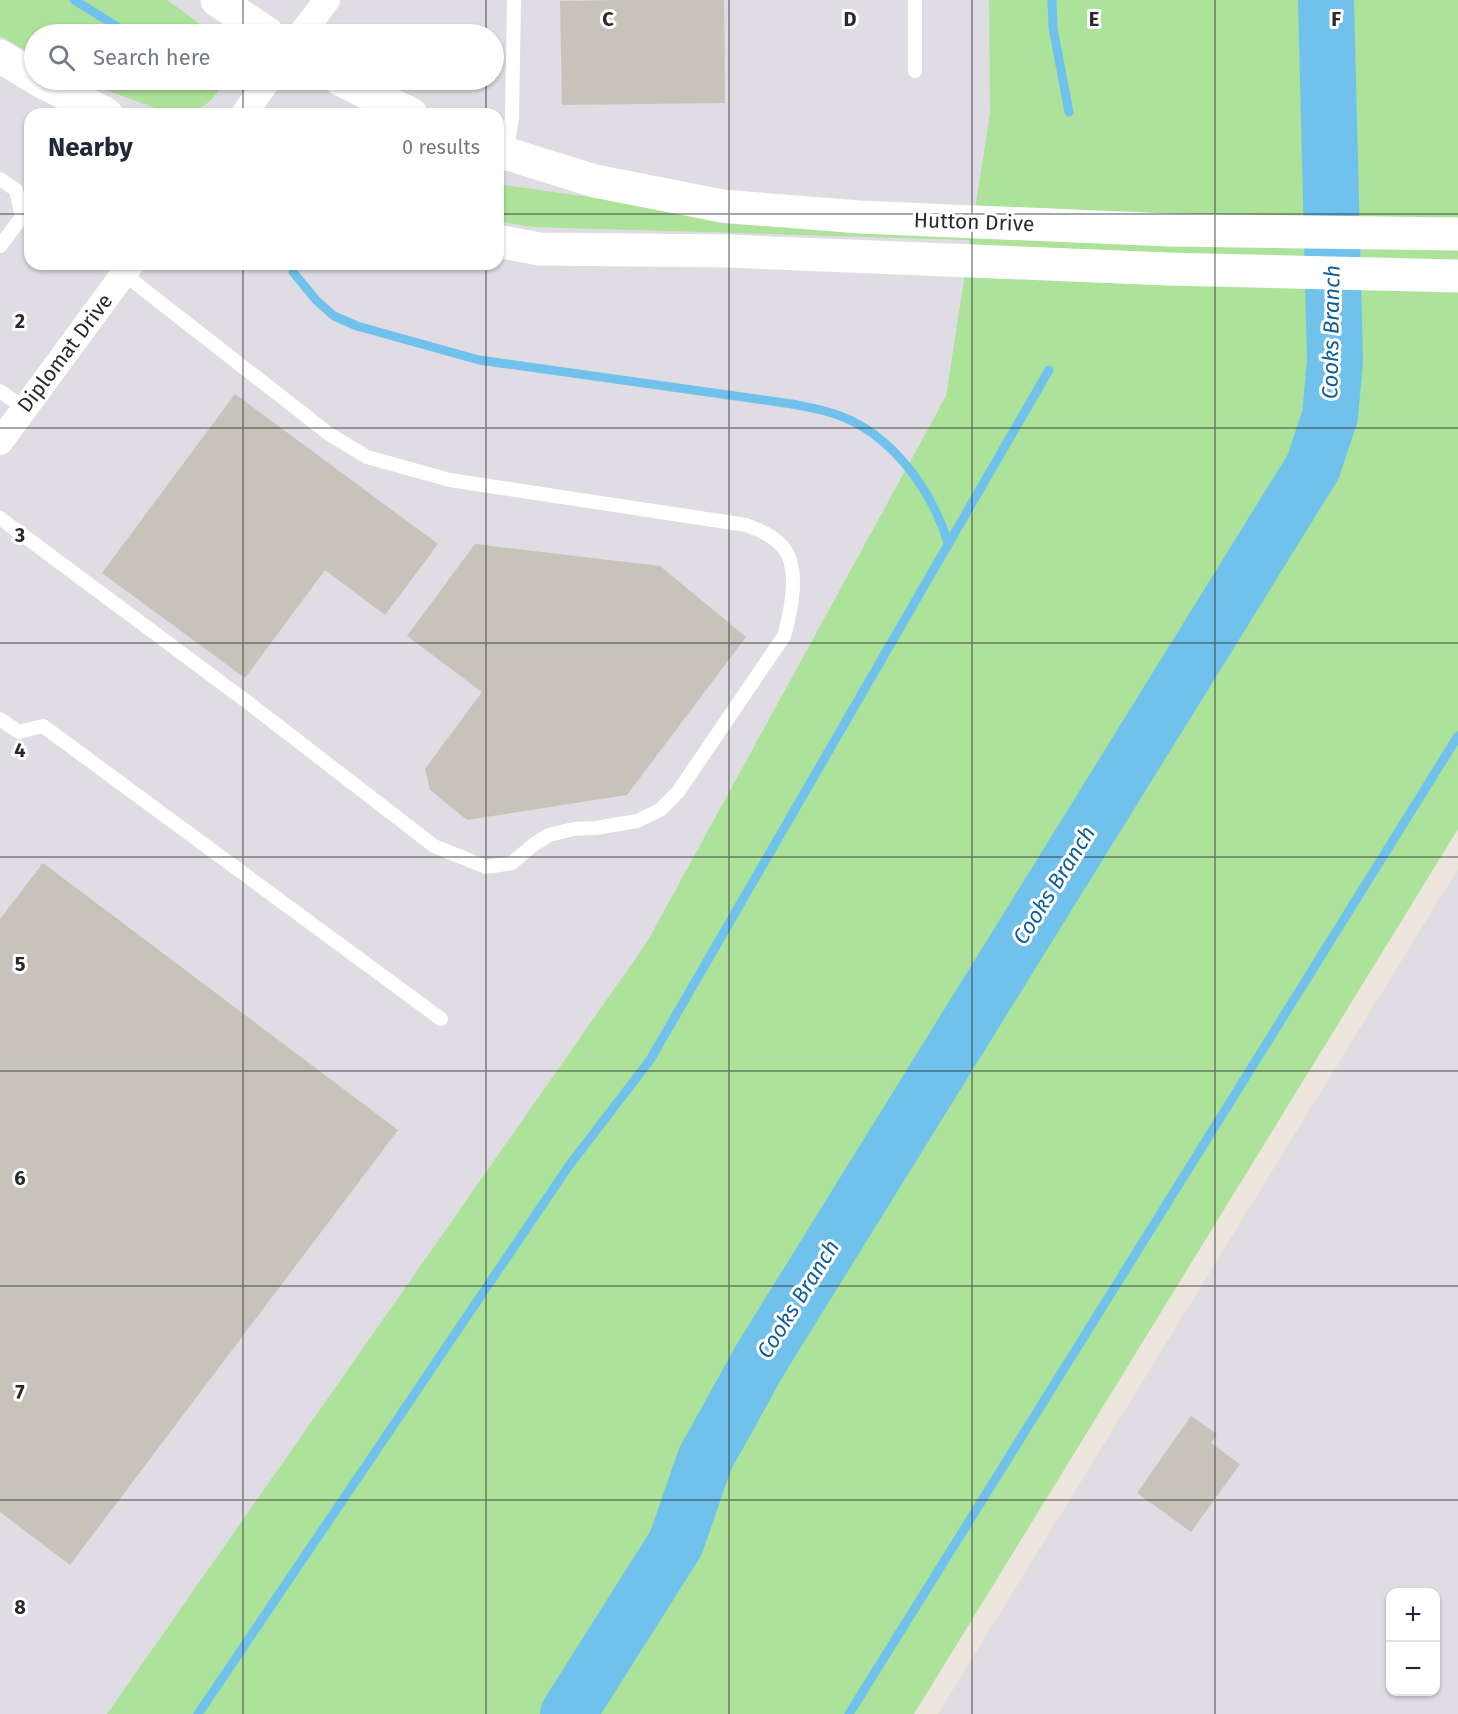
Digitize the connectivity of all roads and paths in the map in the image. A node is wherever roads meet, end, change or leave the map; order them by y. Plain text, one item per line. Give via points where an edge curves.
1 (217, 0) edge
2 (327, 0) edge
3 (514, 0) edge
4 (915, 0) edge
5 (253, 24) edge
6 (309, 24) edge
7 (0, 56) edge
8 (24, 71) edge
9 (915, 71) dead end
10 (59, 90) edge
11 (261, 90) edge
12 (362, 90) edge
13 (94, 108) edge
14 (248, 108) edge
15 (399, 108) edge
16 (504, 145) edge
17 (504, 153) edge
18 (0, 178) edge
19 (1458, 234) edge
20 (504, 243) edge
21 (0, 246) edge
22 (127, 270) edge
23 (129, 270) edge
24 (1458, 276) edge
25 (0, 391) edge
26 (24, 408) junction
27 (0, 442) edge
28 (0, 518) edge
29 (0, 718) edge
30 (441, 1019) dead end

1 - 5 street
2 - 6 street
3 - 16 lane via 512,118
4 - 9 lane
7 - 8 street
10 - 13 street
11 - 14 street
12 - 15 street
17 - 19 street, Hutton Drive via 595,181 722,206 860,217 1169,230
18 - 21 lane via 16,190 22,217
20 - 24 street, Hutton Drive via 539,249 728,251 1168,270
22 - 26 street, Diplomat Drive
23 - 28 lane via 329,434 367,457 450,480 746,525 764,532 783,546 791,565 792,608 784,636 678,792 660,810 637,820 549,835 512,863 486,867 434,846
25 - 26 lane
26 - 27 street, Diplomat Drive
29 - 30 lane via 19,732 43,726

